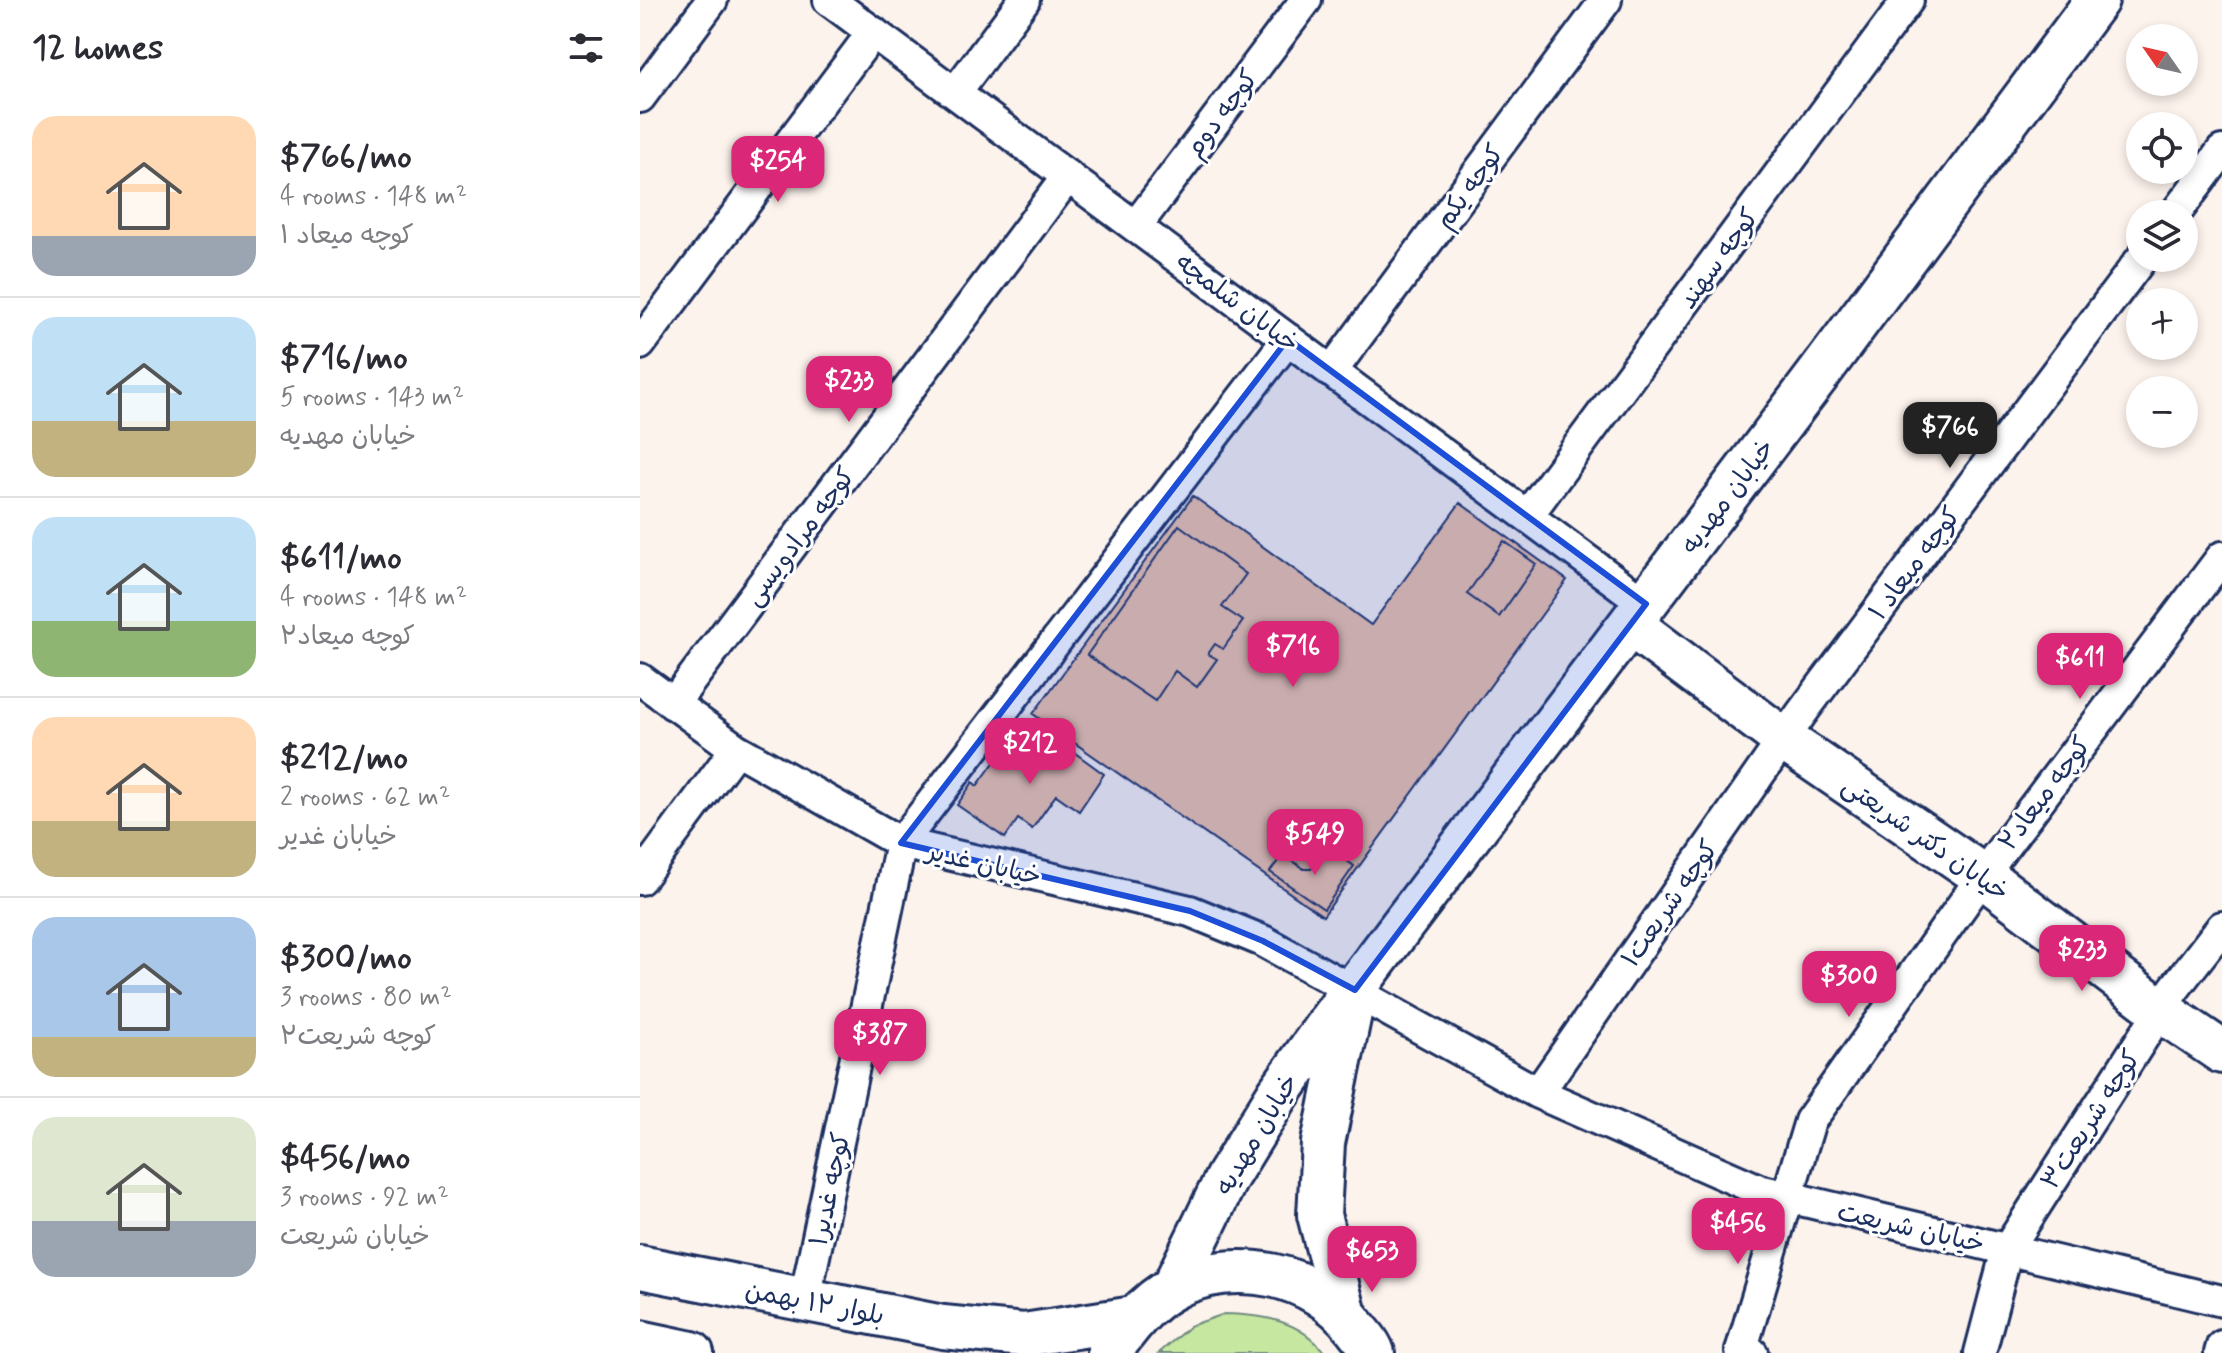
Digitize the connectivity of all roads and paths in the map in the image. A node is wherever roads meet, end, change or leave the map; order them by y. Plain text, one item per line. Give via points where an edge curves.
1 (712, 0) edge
2 (829, 0) edge
3 (1024, 0) edge
4 (1306, 0) edge
5 (1606, 0) edge
6 (1908, 0) edge
7 (2097, 0) edge
8 (873, 32) junction
9 (955, 93) junction
10 (640, 97) edge
11 (2222, 151) edge
12 (1068, 176) junction
13 (2213, 182) edge
14 (2192, 200) edge
15 (1136, 226) junction
16 (2132, 272) edge
17 (1288, 339) junction
18 (640, 344) edge
19 (1331, 372) junction
20 (1527, 516) junction
21 (2222, 557) edge
22 (1638, 614) junction
23 (640, 679) edge
24 (673, 704) junction
25 (1792, 727) junction
26 (736, 749) junction
27 (901, 843) junction
28 (1983, 876) junction
29 (640, 879) edge
30 (2222, 927) edge
31 (1355, 990) junction
32 (2167, 1000) junction
33 (2222, 1052) edge
34 (1538, 1093) junction
35 (1787, 1197) junction
36 (2007, 1250) junction
37 (640, 1267) edge
38 (1173, 1288) junction
39 (805, 1299) junction
40 (2222, 1301) edge
41 (1344, 1311) junction
42 (1134, 1318) junction
43 (640, 1342) edge
44 (996, 1342) edge
45 (2222, 1346) edge
46 (1376, 1351) edge
47 (692, 1353) edge
48 (1109, 1353) edge
49 (1752, 1353) edge
50 (1980, 1353) edge
51 (2220, 1353) edge

1 - 10 street
2 - 8 street, خیابان شلمچه
3 - 9 street
4 - 15 street, کوچه دوم
5 - 19 street, کوچه یکم
6 - 20 street, کوچه سهند
7 - 22 street, خیابان مهدیه
8 - 9 street, خیابان شلمچه
8 - 18 street
9 - 12 street, خیابان شلمچه
11 - 13 street
12 - 15 street, خیابان شلمچه
12 - 24 street, کوچه مرادویسی
13 - 14 street
15 - 17 street, خیابان شلمچه
16 - 25 street, کوچه میعاد ۱
17 - 19 street, خیابان شلمچه
17 - 27 street
19 - 20 street, خیابان شلمچه
20 - 22 street, خیابان شلمچه
21 - 28 street, کوچه میعاد۲
22 - 25 street, خیابان دکتر شریعتی
22 - 31 street, خیابان مهدیه
23 - 24 street, خیابان غدیر
24 - 26 street, خیابان غدیر
25 - 28 street, خیابان دکتر شریعتی
25 - 34 street, کوچه شریعت۱
26 - 27 street, خیابان غدیر
26 - 29 street
27 - 31 street, خیابان غدیر via 1190,911 1263,941
27 - 39 street, کوچه غدیر۱
28 - 32 street, خیابان دکتر شریعتی
28 - 35 street, کوچه میعاد۲ via 1810,1121
30 - 32 street, کوچه شریعت۳
31 - 34 street, خیابان شریعت
31 - 38 street, خیابان مهدیه via 1278,1094 1227,1177
31 - 41 street, خیابان مهدیه via 1323,1143 1319,1215
32 - 33 street, خیابان دکتر شریعتی
32 - 36 street, کوچه شریعت۳
34 - 35 street, خیابان شریعت via 1759,1190
35 - 36 street, خیابان شریعت
35 - 49 street, کوچه میعاد۲ via 1741,1351
36 - 40 street, خیابان شریعت
36 - 50 street, کوچه شریعت۳
37 - 39 street, بلوار ۱۲ بهمن
38 - 41 street via 1219,1272 1264,1272 1307,1285
38 - 42 street
39 - 44 street, بلوار ۱۲ بهمن
41 - 46 street
42 - 44 street, بلوار ۱۲ بهمن
42 - 48 street
43 - 47 street
45 - 51 street

